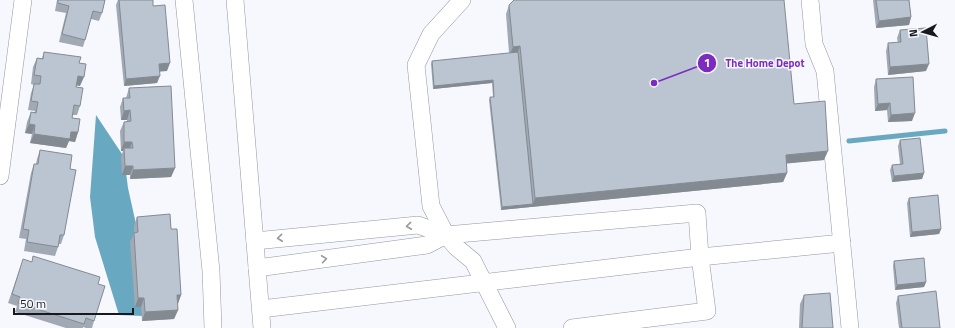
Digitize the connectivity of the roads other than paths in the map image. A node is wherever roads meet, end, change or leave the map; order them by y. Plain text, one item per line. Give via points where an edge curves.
1 (22, 0) edge
2 (184, 0) edge
3 (235, 0) edge
4 (462, 0) edge
5 (810, 0) edge
6 (0, 176) edge
7 (446, 235) junction
8 (255, 241) junction
9 (842, 243) junction
10 (700, 257) junction
11 (257, 268) junction
12 (485, 283) junction
13 (261, 310) junction
14 (213, 328) edge
15 (262, 328) edge
16 (507, 328) edge
17 (572, 328) edge
18 (850, 328) edge

1 - 6 street
2 - 14 street via 211,271
3 - 8 street
4 - 7 street via 431,34 416,65 431,206
5 - 9 street via 814,44 825,71
7 -> 8 street via 418,225
7 - 10 street via 697,213
11 -> 7 street via 427,245
7 - 12 street via 456,247 474,260
8 - 11 street
9 - 10 street
9 - 18 street
10 - 12 street
10 - 17 street via 706,311
11 - 13 street
12 - 13 street
12 - 16 street
13 - 15 street

